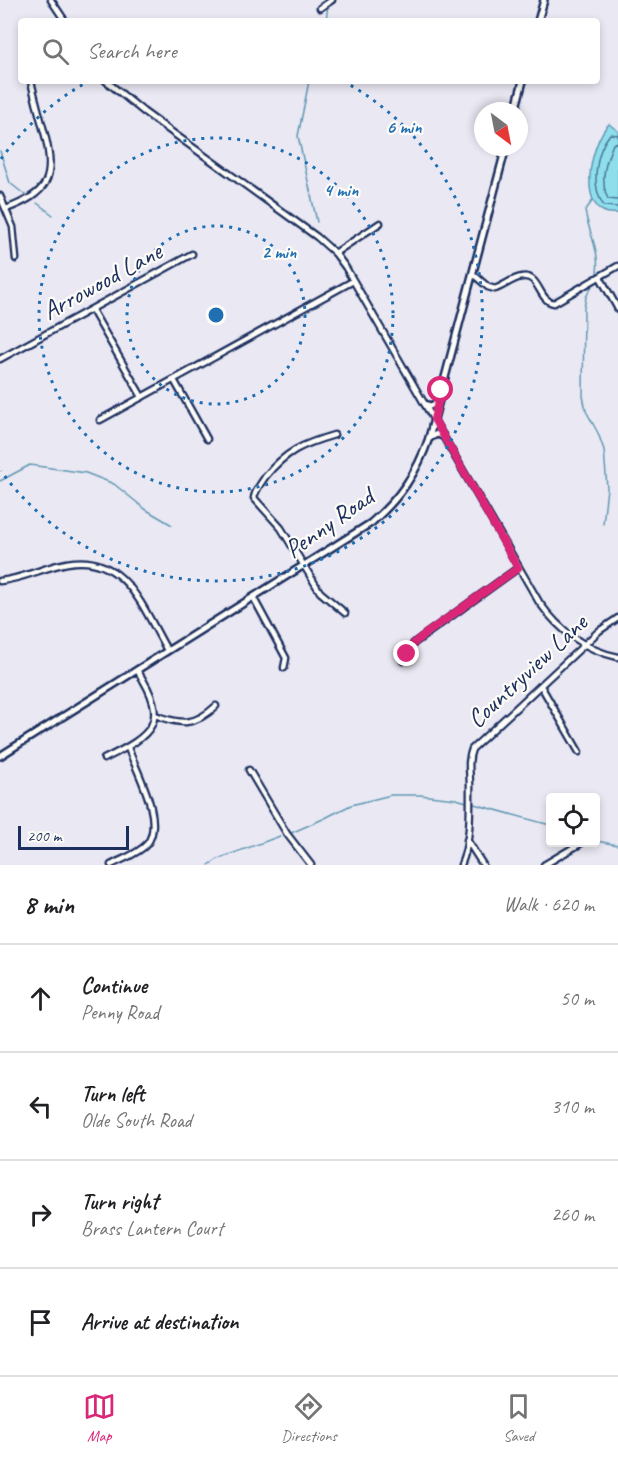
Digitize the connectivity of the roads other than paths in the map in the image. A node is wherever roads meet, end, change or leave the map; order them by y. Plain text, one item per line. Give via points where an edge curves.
1 (51, 0) edge
2 (332, 0) edge
3 (544, 0) edge
4 (320, 8) dead end
5 (63, 18) edge
6 (539, 18) edge
7 (32, 84) edge
8 (110, 84) edge
9 (522, 84) edge
10 (517, 102) edge
11 (504, 156) edge
12 (0, 196) edge
13 (6, 209) junction
14 (380, 223) dead end
15 (335, 252) junction
16 (192, 254) dead end
17 (16, 259) dead end
18 (618, 266) edge
19 (473, 274) junction
20 (600, 277) junction
21 (353, 281) junction
22 (618, 309) edge
23 (92, 310) junction
24 (0, 359) edge
25 (174, 380) junction
26 (142, 397) junction
27 (438, 403) junction
28 (425, 404) junction
29 (434, 419) junction
30 (100, 420) dead end
31 (334, 435) dead end
32 (443, 436) junction
33 (429, 438) junction
34 (207, 439) dead end
35 (304, 566) junction
36 (518, 568) junction
37 (0, 581) edge
38 (253, 597) junction
39 (345, 613) dead end
40 (618, 618) edge
41 (584, 645) junction
42 (167, 650) junction
43 (618, 657) edge
44 (403, 661) dead end
45 (284, 668) dead end
46 (137, 670) junction
47 (541, 686) junction
48 (216, 706) dead end
49 (155, 715) junction
50 (128, 748) junction
51 (579, 752) dead end
52 (0, 756) edge
53 (104, 759) dead end
54 (249, 770) dead end
55 (467, 839) junction
56 (576, 847) edge
57 (111, 865) edge
58 (311, 865) edge
59 (461, 865) edge
60 (483, 865) edge
61 (544, 865) edge

1 - 5 street
2 - 4 street
3 - 6 street
7 - 13 street via 50,154 50,172 34,196
8 - 15 street
9 - 10 street
11 - 19 street, Penny Road
12 - 13 street
13 - 17 street via 15,237
14 - 15 street
15 - 21 street
16 - 23 street, Arrowood Lane
18 - 20 street
19 - 20 street via 495,289 530,277 545,299 554,303
19 - 27 street, Penny Road
20 - 22 street
21 - 25 street
21 - 28 street
23 - 24 street, Arrowood Lane
23 - 26 street
25 - 26 street
25 - 34 street
26 - 30 street
27 - 28 street
27 - 29 street, Penny Road
28 - 29 street
29 - 32 street
29 - 33 street, Penny Road
31 - 35 street via 286,454 254,494
32 - 33 street
32 - 36 street
33 - 35 street, Penny Road via 417,469 388,508
35 - 38 street, Penny Road
35 - 39 street via 324,597
36 - 41 street via 548,615
36 - 44 street via 421,637
37 - 42 street via 69,562 101,564 123,578
38 - 42 street, Penny Road
38 - 45 street via 286,658
40 - 41 street, Countryview Lane
41 - 43 street
41 - 47 street, Countryview Lane
42 - 46 street, Penny Road
46 - 49 street via 151,692
46 - 52 street, Penny Road
47 - 51 street
47 - 55 street, Countryview Lane via 472,749 468,760
48 - 49 street via 188,722
49 - 50 street via 147,733
50 - 53 street
50 - 57 street via 152,811 153,830 141,850
54 - 58 street via 286,834
55 - 59 street, Countryview Lane
55 - 60 street
56 - 61 street

